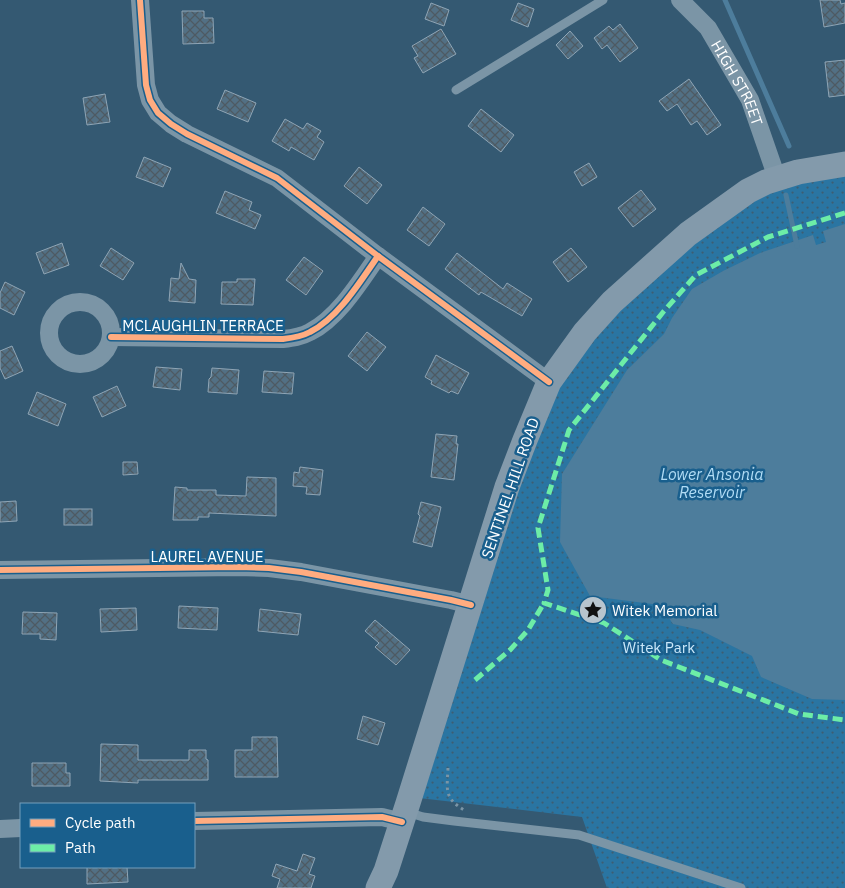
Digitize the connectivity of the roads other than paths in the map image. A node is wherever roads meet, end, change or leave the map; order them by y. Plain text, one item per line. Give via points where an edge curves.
1 (140, 0) edge
2 (603, 0) edge
3 (680, 0) edge
4 (456, 90) dead end
5 (845, 164) edge
6 (777, 178) junction
7 (378, 256) junction
8 (111, 337) dead end
9 (549, 382) junction
10 (0, 570) edge
11 (471, 606) junction
12 (404, 817) junction
13 (195, 821) edge
14 (20, 828) edge
15 (0, 829) edge
16 (378, 888) edge
17 (741, 888) edge

1 - 7 street via 146,85 158,113 187,134 277,178
2 - 4 lane
3 - 6 street, HIGH STREET via 708,28 750,100
5 - 6 main road, SENTINEL HILL ROAD
6 - 9 main road, SENTINEL HILL ROAD via 731,202 637,278 585,332
7 - 8 street, MCLAUGHLIN TERRACE via 334,313 320,326 298,337
7 - 9 street
9 - 11 main road, SENTINEL HILL ROAD via 507,487
10 - 11 street, LAUREL AVENUE via 269,568 432,596
11 - 12 main road, SENTINEL HILL ROAD
12 - 13 street
12 - 16 main road, SENTINEL HILL ROAD
12 - 17 lane via 423,816 579,835
14 - 15 street

